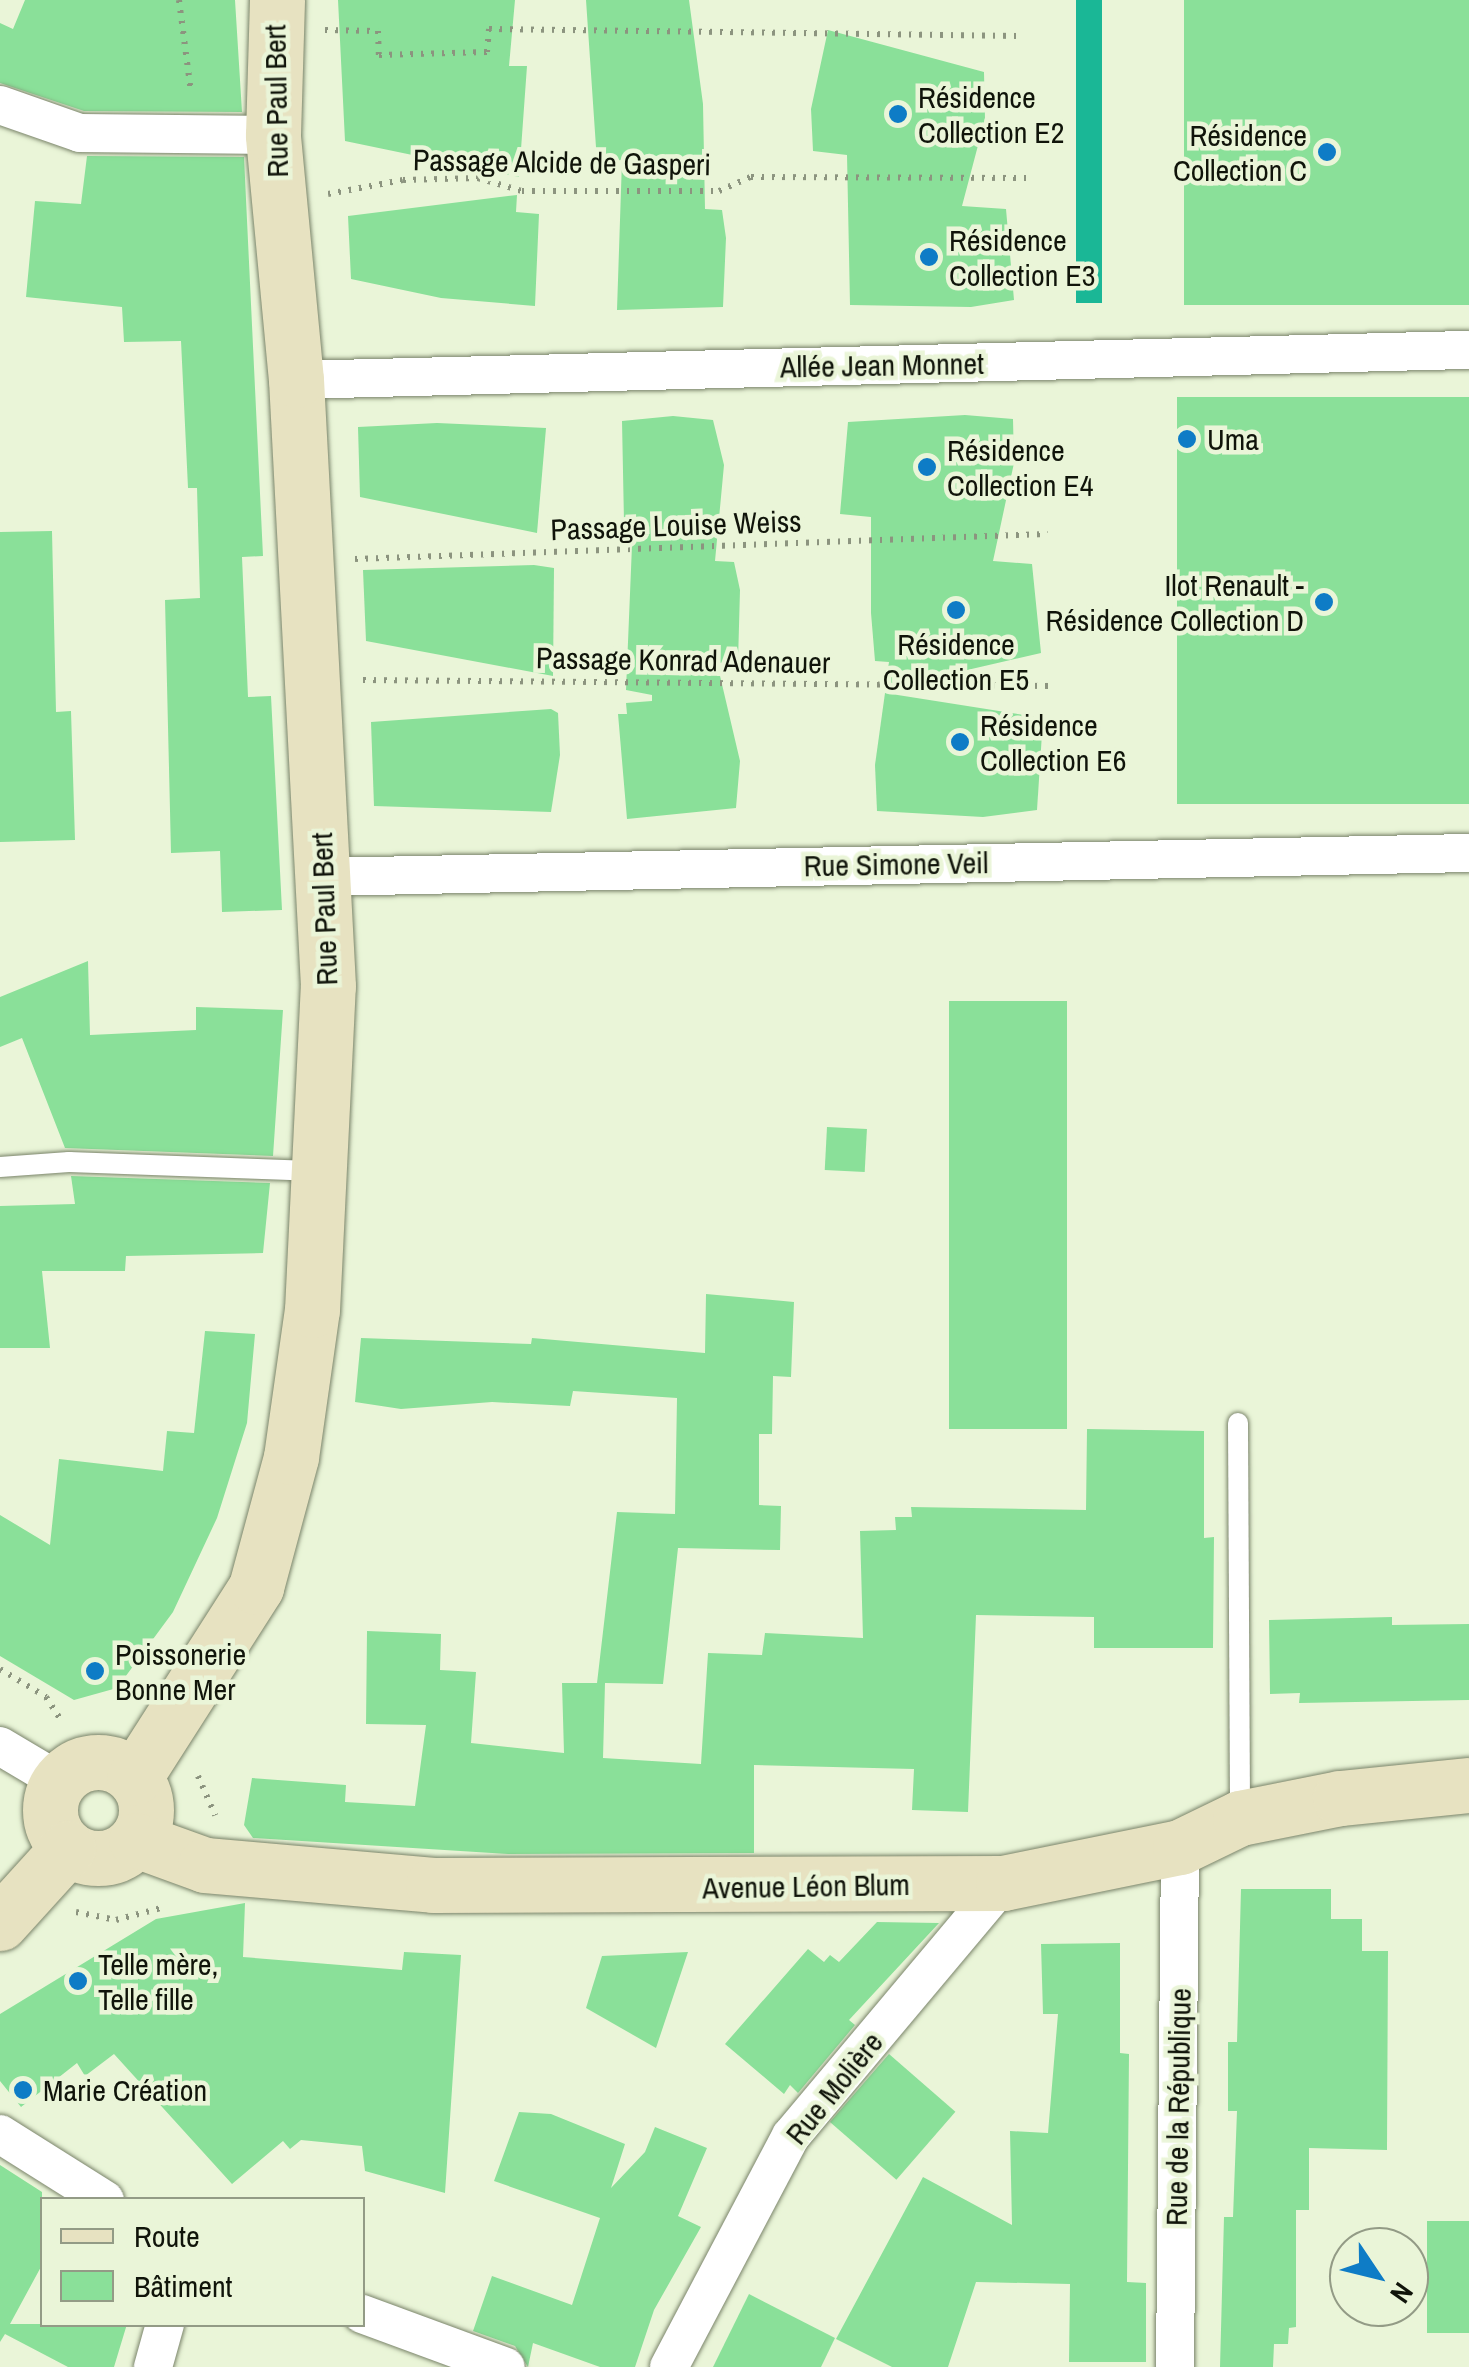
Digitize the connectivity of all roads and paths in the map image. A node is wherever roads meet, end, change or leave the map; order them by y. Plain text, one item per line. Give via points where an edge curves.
1 (179, 0) edge
2 (274, 14) edge
3 (1024, 36) dead end
4 (0, 105) edge
5 (197, 133) junction
6 (273, 135) junction
7 (1026, 178) dead end
8 (277, 195) junction
9 (1469, 350) edge
10 (296, 380) junction
11 (1048, 534) dead end
12 (306, 561) junction
13 (314, 680) junction
14 (1052, 686) dead end
15 (1469, 853) edge
16 (324, 877) junction
17 (0, 1168) edge
18 (320, 1171) junction
19 (1238, 1423) dead end
20 (0, 1669) edge
21 (59, 1717) dead end
22 (0, 1746) edge
23 (134, 1778) junction
24 (59, 1781) junction
25 (1469, 1785) edge
26 (1240, 1818) junction
27 (136, 1840) junction
28 (1180, 1846) junction
29 (64, 1874) junction
30 (1003, 1883) junction
31 (184, 1902) dead end
32 (0, 1923) edge
33 (0, 2134) edge
34 (101, 2197) edge
35 (365, 2315) edge
36 (164, 2327) edge
37 (153, 2367) edge
38 (506, 2367) edge
39 (669, 2367) edge
40 (1174, 2367) edge

1 - 5 path
2 - 3 path via 378,32 379,55 487,52 488,29
2 - 6 street, Rue Paul Bert
4 - 5 street via 80,133
5 - 6 street
6 - 8 street, Rue Paul Bert
7 - 8 path, Passage Alcide de Gasperi via 750,177 719,191 522,190 478,178
8 - 10 street, Rue Paul Bert
9 - 10 street, Allée Jean Monnet
10 - 12 street, Rue Paul Bert
11 - 12 path, Passage Louise Weiss
12 - 13 street, Rue Paul Bert
13 - 14 path, Passage Konrad Adenauer
13 - 16 street, Rue Paul Bert
15 - 16 street, Rue Simone Veil
16 - 18 street, Rue Paul Bert via 328,1002
17 - 18 lane via 68,1162
18 - 23 street, Rue Paul Bert via 312,1310 291,1457 256,1587
19 - 26 lane
20 - 21 path via 46,1697
22 - 24 street
23 - 24 street via 96,1762
23 - 27 street via 146,1808
24 - 29 street via 50,1809
25 - 26 street, Avenue Léon Blum via 1340,1798
26 - 28 street, Avenue Léon Blum
27 - 29 street
27 - 30 street, Avenue Léon Blum via 205,1866 433,1885
28 - 30 street, Avenue Léon Blum
28 - 40 street, Rue de la République
29 - 31 path via 104,1920
29 - 32 street
30 - 39 street, Rue Molière via 791,2136
33 - 34 street
35 - 38 street
36 - 37 street

